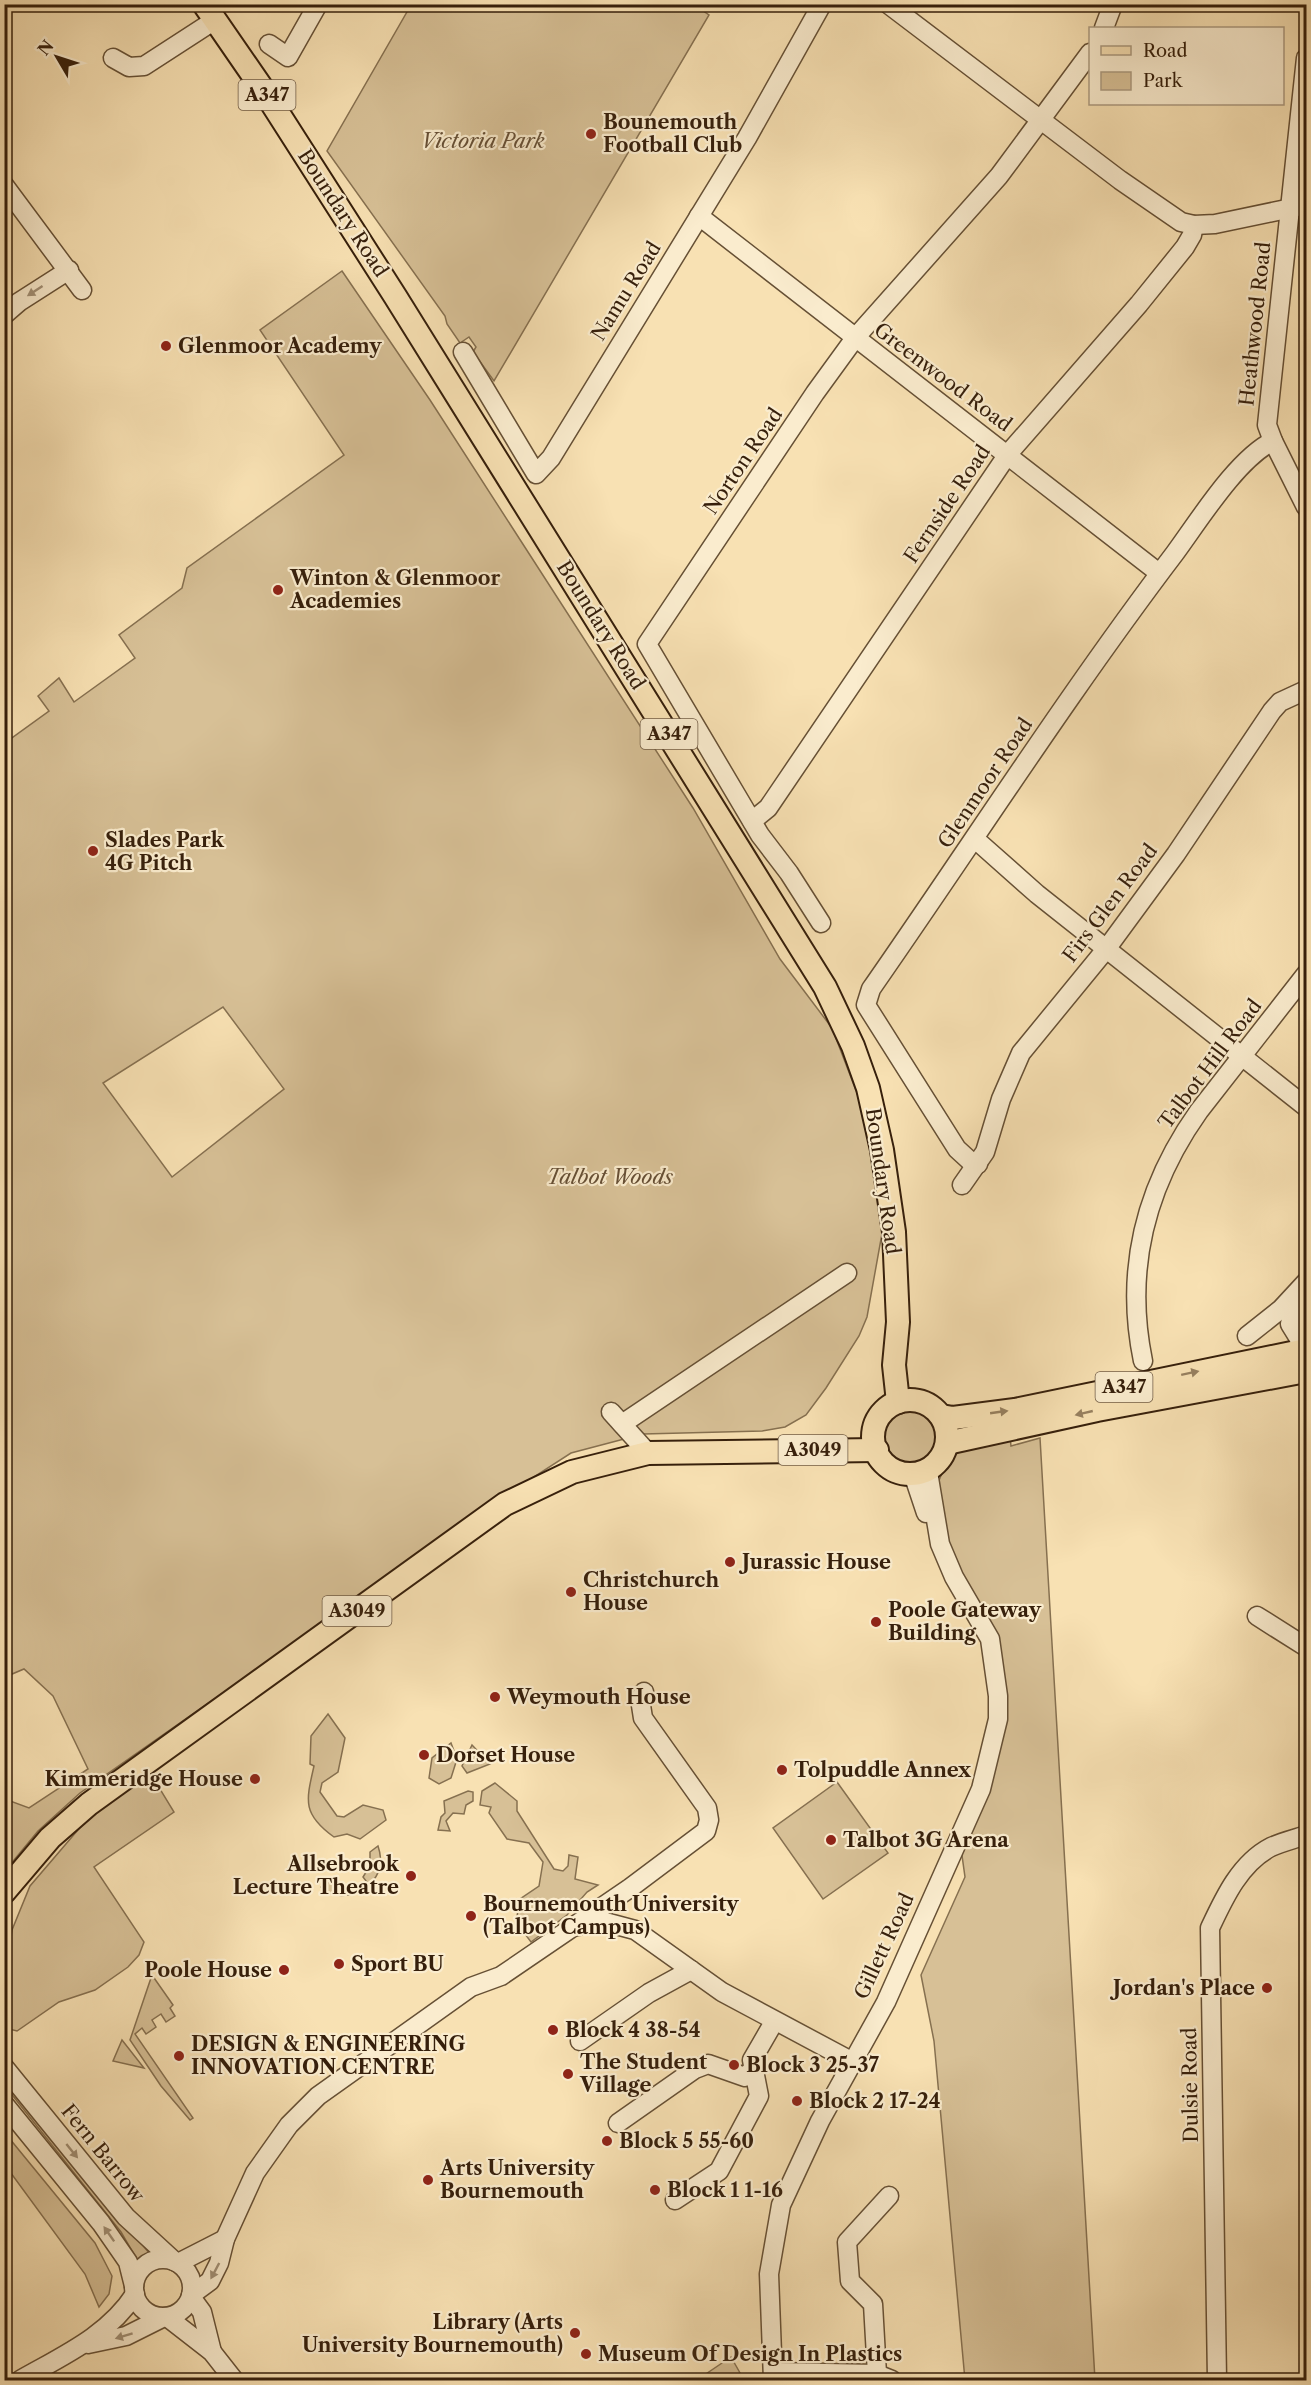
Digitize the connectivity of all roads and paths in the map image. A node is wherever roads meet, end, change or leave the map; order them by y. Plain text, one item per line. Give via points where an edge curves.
1 (318, 4) edge
2 (822, 4) edge
3 (888, 4) edge
4 (1113, 4) edge
5 (210, 12) edge
6 (1104, 27) edge
7 (269, 44) dead end
8 (1089, 54) edge
9 (113, 58) dead end
10 (1306, 58) edge
11 (1041, 120) junction
12 (4, 185) edge
13 (1298, 207) edge
14 (699, 216) junction
15 (1194, 225) junction
16 (69, 270) junction
17 (82, 290) dead end
18 (4, 315) edge
19 (855, 338) junction
20 (463, 352) dead end
21 (1272, 441) junction
22 (1008, 454) junction
23 (1306, 507) edge
24 (1159, 573) junction
25 (1306, 690) edge
26 (752, 821) junction
27 (975, 839) junction
28 (821, 924) dead end
29 (1107, 948) junction
30 (1306, 974) edge
31 (1243, 1057) junction
32 (1306, 1107) edge
33 (978, 1164) junction
34 (962, 1185) dead end
35 (847, 1273) dead end
36 (1306, 1282) edge
37 (1306, 1294) edge
38 (1247, 1336) dead end
39 (1306, 1357) edge
40 (1143, 1361) dead end
41 (905, 1401) junction
42 (941, 1416) junction
43 (874, 1442) junction
44 (947, 1443) junction
45 (648, 1453) junction
46 (920, 1473) junction
47 (1257, 1616) dead end
48 (1306, 1647) edge
49 (644, 1692) dead end
50 (1306, 1835) edge
51 (10, 1886) edge
52 (4, 1904) edge
53 (573, 1926) junction
54 (691, 1970) junction
55 (774, 2022) junction
56 (580, 2041) dead end
57 (851, 2061) junction
58 (4, 2067) edge
59 (753, 2069) junction
60 (4, 2104) edge
61 (618, 2123) dead end
62 (890, 2196) dead end
63 (675, 2200) dead end
64 (225, 2239) junction
65 (176, 2262) junction
66 (134, 2290) junction
67 (191, 2296) junction
68 (166, 2317) junction
69 (80, 2346) junction
70 (212, 2352) junction
71 (773, 2376) edge
72 (885, 2377) edge
73 (20, 2380) edge
74 (234, 2380) edge
75 (1217, 2380) edge

1 - 7 street via 288,57
2 - 14 street, Namu Road
3 - 11 street
4 - 6 street
5 - 9 street via 144,66 129,67
5 - 41 main road, Boundary Road / A347 via 395,296 825,987 853,1047 877,1124 894,1232
8 - 11 street, Norton Road
10 - 13 street, Heathwood Road
11 - 15 street via 1158,208
11 - 19 street, Norton Road via 999,176
12 - 16 street
13 - 15 street
13 - 21 street, Heathwood Road via 1268,409
14 - 19 street, Greenwood Road
14 - 20 street, Namu Road via 550,458 536,474
15 - 22 street, Fernside Road via 1185,247 1139,304
16 - 17 street
16 -> 18 street
19 - 22 street, Greenwood Road
19 - 26 street, Norton Road via 647,644
21 - 23 street, Heathwood Road
21 - 24 street, Glenmoor Road via 1249,457
22 - 24 street, Greenwood Road
22 - 26 street, Fernside Road via 768,808
24 - 27 street, Glenmoor Road
25 - 29 street, Firs Glen Road via 1280,702 1272,711
26 - 28 street, Norton Road
27 - 29 street
27 - 33 street, Glenmoor Road via 871,989 866,1005 957,1149
29 - 31 street
29 - 33 street, Firs Glen Road via 1021,1053 1001,1099 986,1152
30 - 31 street, Talbot Hill Road
31 - 32 street
31 - 40 street, Talbot Hill Road via 1184,1132 1149,1204 1135,1298
33 - 34 street, Firs Glen Road
35 - 45 street via 643,1411 616,1418
36 - 38 street via 1281,1309
37 - 39 street via 1290,1324
42 -> 39 main road, A347 via 954,1418 1015,1410
39 -> 44 main road, A347
41 - 42 main road via 928,1404
41 - 43 main road via 881,1413
42 - 44 main road
43 - 45 main road, A3049
43 - 46 main road via 886,1464 894,1470
44 - 46 main road via 938,1463
45 - 51 main road, A3049 via 572,1472 505,1504 89,1804 50,1838
46 - 57 street, Gillett Road via 954,1577 990,1639 999,1696 998,1719 981,1789 886,2002
47 - 48 street
49 - 53 street via 640,1699 643,1718 707,1808 708,1824 697,1840
50 - 75 street, Dulsie Road via 1271,1847 1248,1866 1226,1895 1210,1928
51 - 52 main road, A3049
53 - 54 street via 605,1922 635,1930
53 - 64 street via 501,1976 471,1987 318,2096 266,2156
54 - 55 street
54 - 56 street via 649,1993
55 - 57 street
55 - 59 street via 752,2060
57 - 71 street, Gillett Road via 781,2205 769,2274
58 -> 65 street, Fern Barrow via 126,2217
59 - 61 street via 745,2077 708,2064 695,2069
59 - 63 street via 759,2096 719,2171
66 -> 60 street, Fern Barrow via 128,2262 101,2223
62 - 72 street via 847,2242 850,2281 873,2304
64 - 65 street
64 -> 67 street via 222,2257 210,2281
65 - 66 street via 159,2259 148,2263 140,2271
65 - 67 street, Fern Barrow via 190,2277
66 - 68 street, Fern Barrow via 144,2310
66 - 69 street via 113,2322
67 - 68 street via 181,2311
67 - 70 street, Fern Barrow via 202,2312
68 -> 69 street via 126,2336
68 - 70 street, Fern Barrow
69 - 73 street
70 - 74 street, Fern Barrow
71 - 72 street

